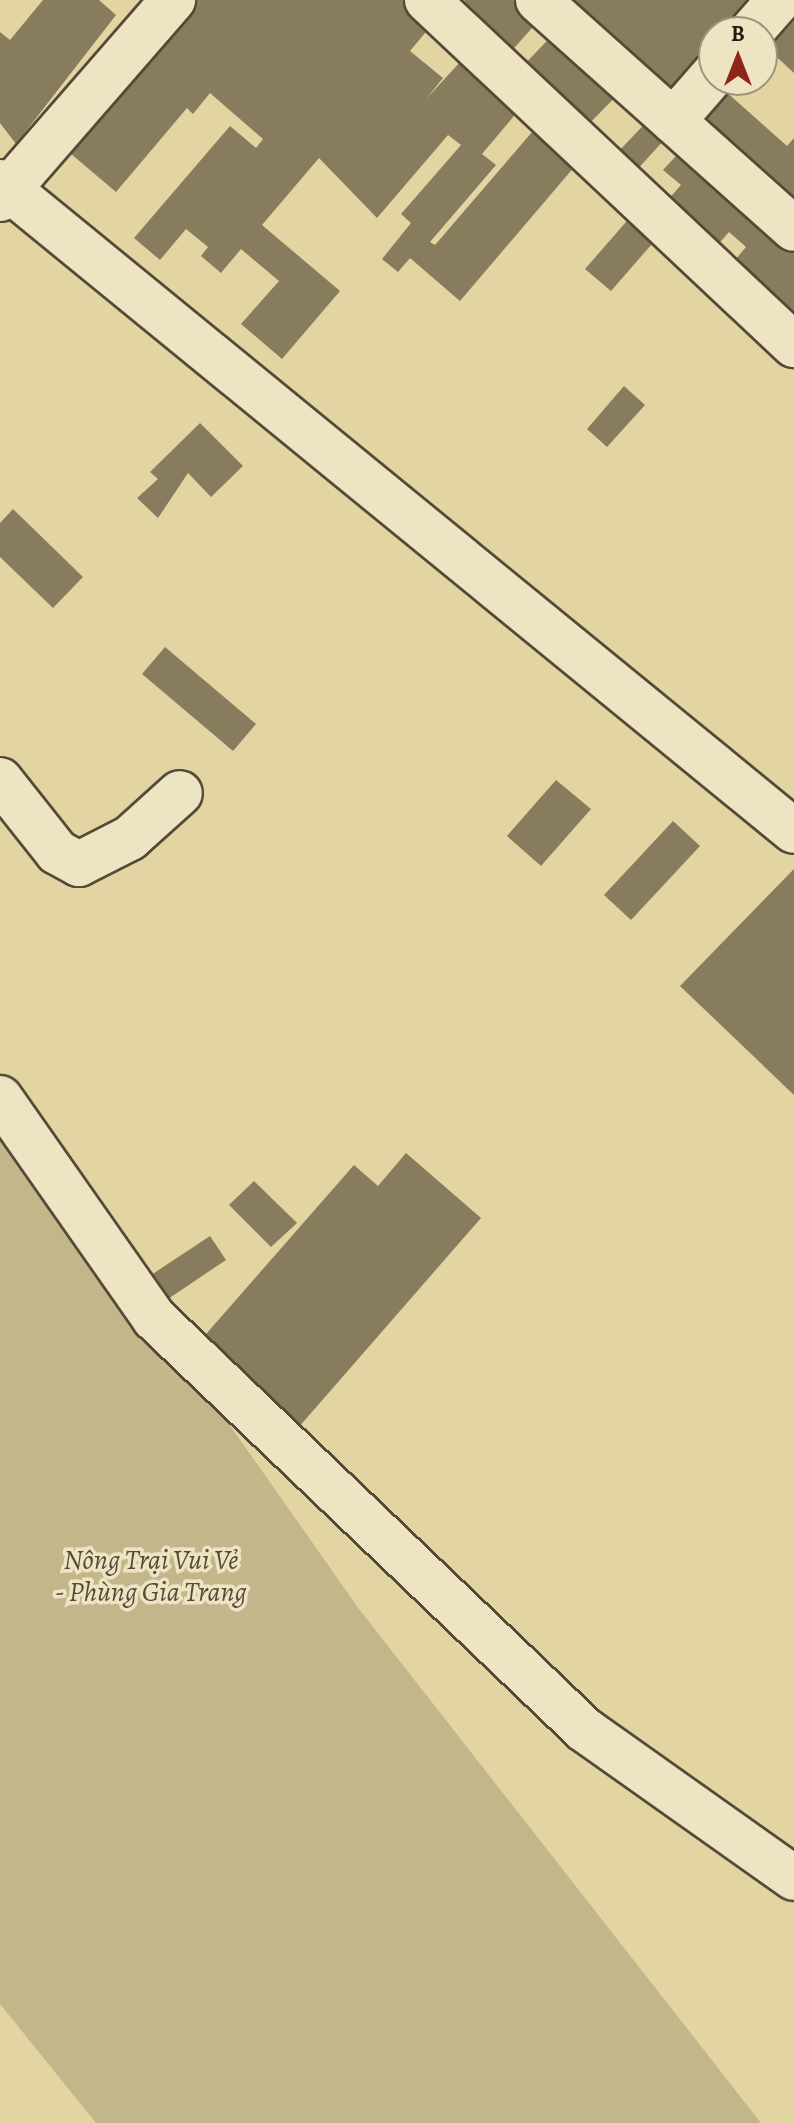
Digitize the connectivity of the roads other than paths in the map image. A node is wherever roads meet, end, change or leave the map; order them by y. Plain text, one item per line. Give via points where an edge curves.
1 (173, 0) edge
2 (427, 0) edge
3 (538, 0) edge
4 (779, 0) edge
5 (765, 16) edge
6 (698, 92) edge
7 (673, 121) junction
8 (3, 190) edge
9 (794, 229) edge
10 (794, 345) edge
11 (0, 780) edge
12 (180, 793) dead end
13 (794, 831) edge
14 (0, 1098) edge
15 (794, 1878) edge

1 - 8 street
2 - 10 street
3 - 7 street
4 - 5 street
6 - 7 street
7 - 9 street
8 - 13 street
11 - 12 street via 57,852 79,864 130,838
14 - 15 street via 154,1318 585,1730

